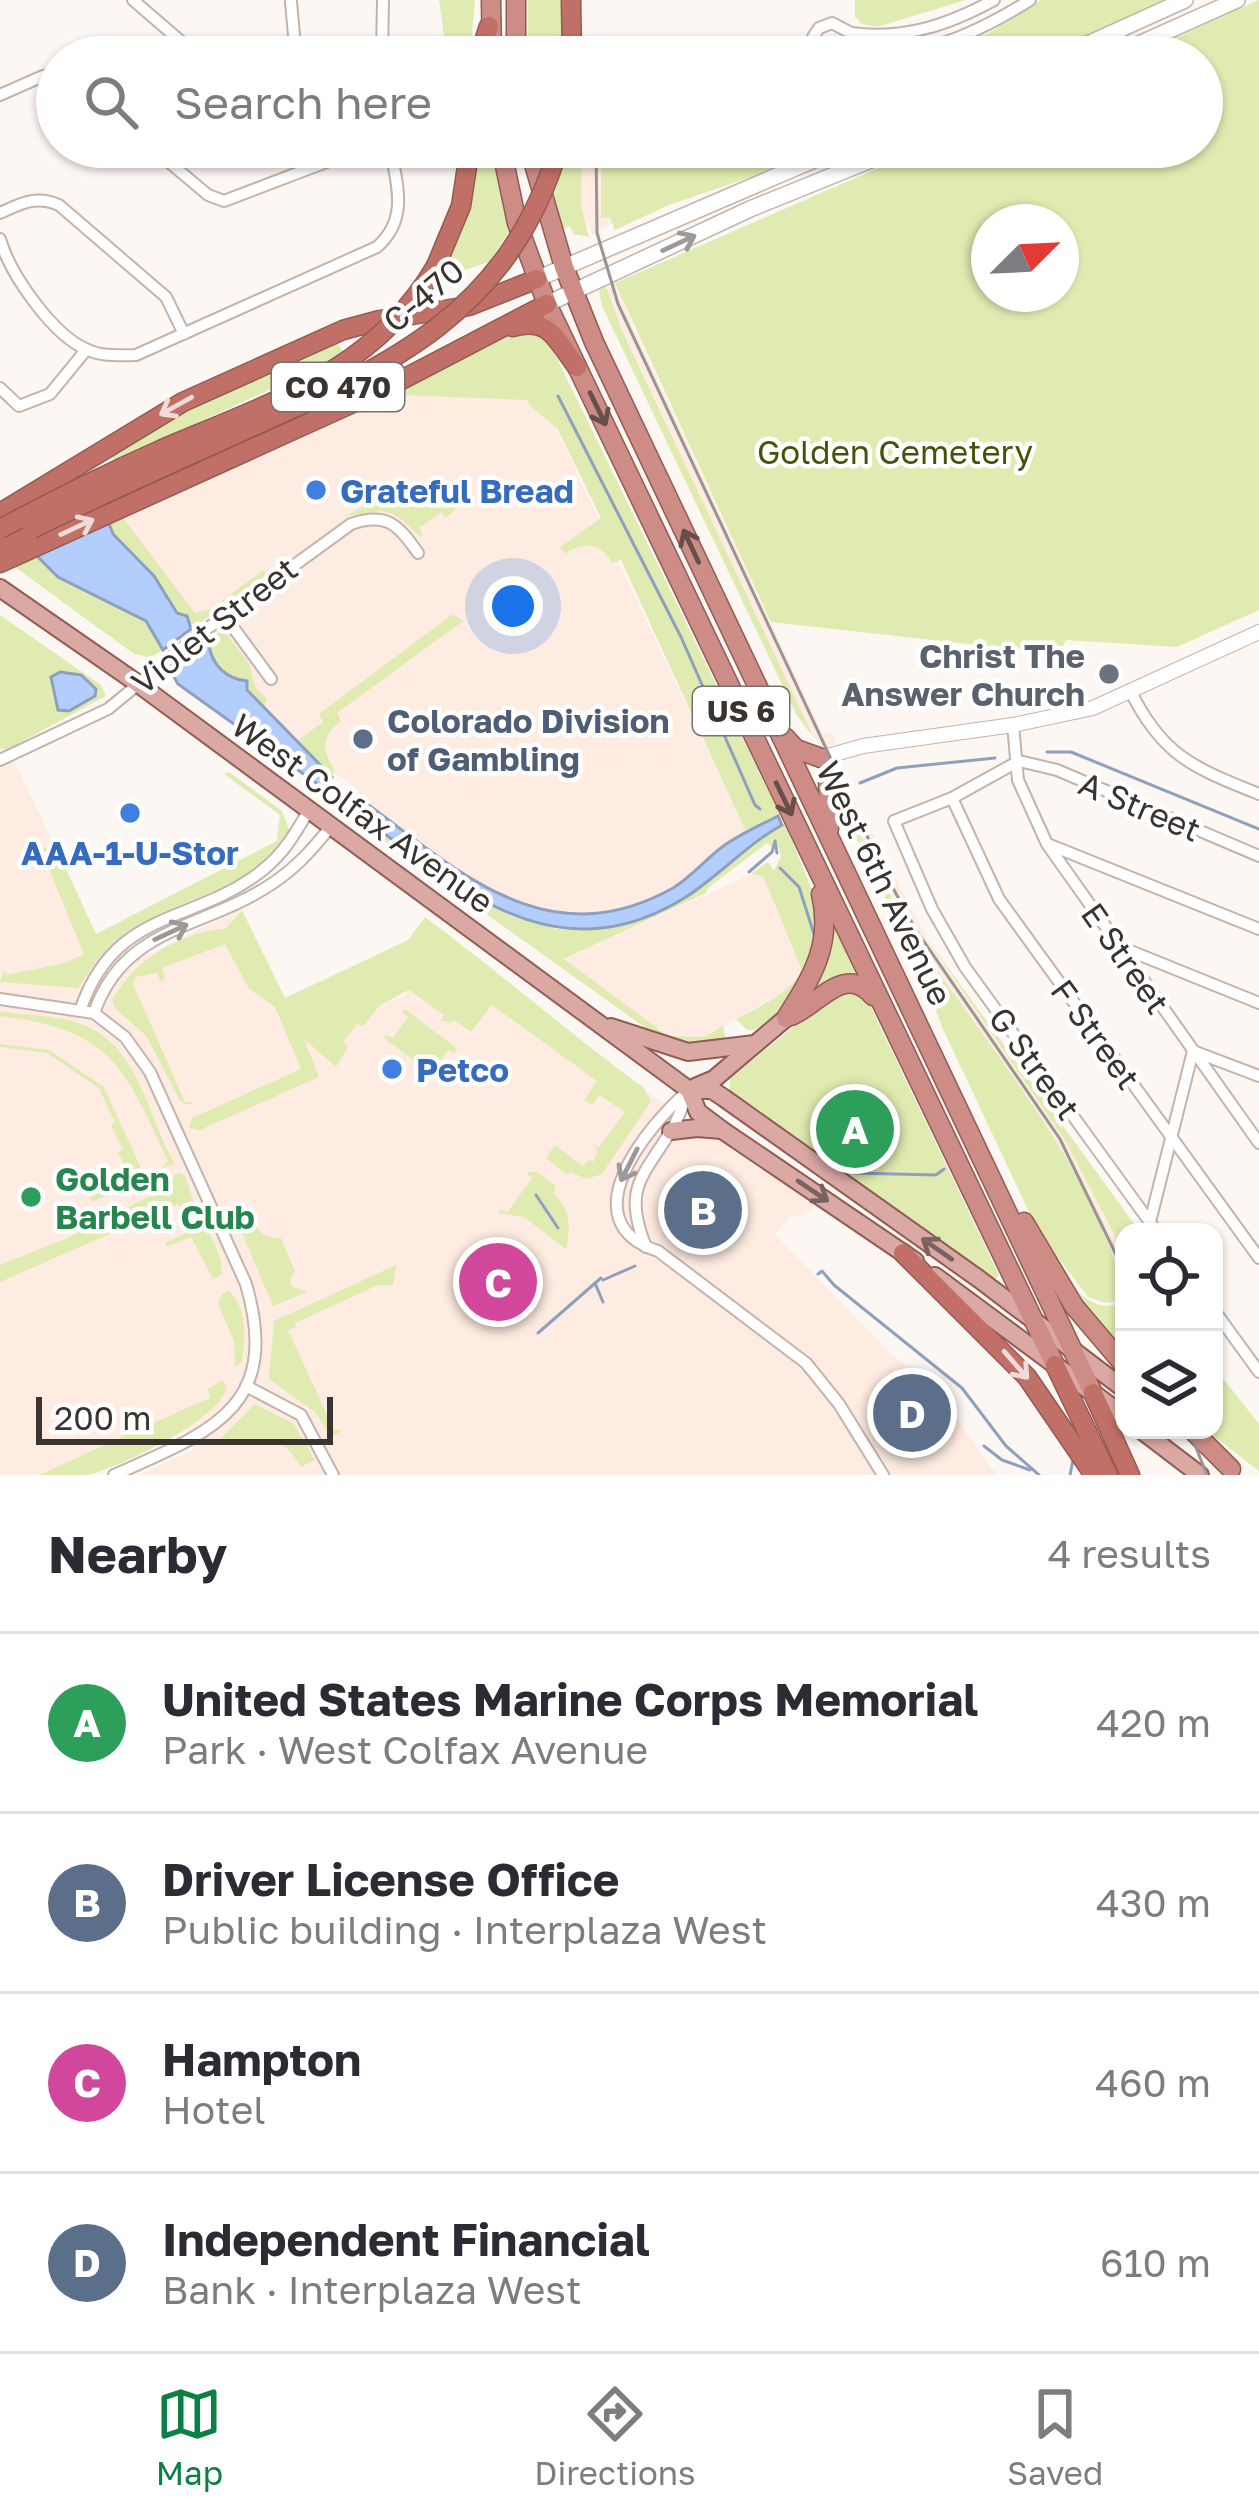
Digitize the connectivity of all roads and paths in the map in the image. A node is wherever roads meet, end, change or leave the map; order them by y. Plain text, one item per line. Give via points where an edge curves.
1 (133, 0) edge
2 (383, 0) edge
3 (491, 0) edge
4 (516, 0) edge
5 (572, 0) edge
6 (994, 0) edge
7 (1030, 0) edge
8 (1185, 0) edge
9 (1237, 0) edge
10 (291, 2) edge
11 (489, 26) junction
12 (850, 33) junction
13 (175, 36) edge
14 (294, 36) edge
15 (382, 36) edge
16 (486, 36) edge
17 (490, 36) edge
18 (517, 36) edge
19 (572, 36) edge
20 (814, 36) edge
21 (851, 36) edge
22 (965, 36) edge
23 (1105, 36) edge
24 (1157, 36) edge
25 (36, 79) edge
26 (0, 95) edge
27 (176, 168) edge
28 (311, 168) edge
29 (394, 168) edge
30 (466, 168) edge
31 (506, 168) edge
32 (535, 168) edge
33 (551, 168) edge
34 (793, 168) edge
35 (828, 168) edge
36 (852, 168) edge
37 (750, 209) junction
38 (0, 213) edge
39 (0, 239) edge
40 (4, 264) edge
41 (563, 267) junction
42 (537, 279) junction
43 (572, 292) junction
44 (547, 304) junction
45 (184, 334) junction
46 (86, 350) junction
47 (442, 357) junction
48 (578, 367) junction
49 (0, 388) edge
50 (0, 513) edge
51 (0, 529) edge
52 (0, 545) edge
53 (418, 553) dead end
54 (0, 563) edge
55 (0, 588) edge
56 (224, 616) junction
57 (1259, 632) edge
58 (271, 680) dead end
59 (137, 683) junction
60 (1130, 690) junction
61 (1013, 725) junction
62 (778, 728) junction
63 (0, 760) edge
64 (1019, 761) junction
65 (825, 766) junction
66 (1259, 794) edge
67 (952, 798) junction
68 (309, 810) junction
69 (331, 826) junction
70 (829, 834) junction
71 (1047, 844) junction
72 (1259, 856) edge
73 (813, 861) junction
74 (1259, 929) edge
75 (1115, 945) junction
76 (0, 999) edge
77 (1259, 1003) edge
78 (883, 1006) junction
79 (80, 1011) junction
80 (94, 1013) junction
81 (786, 1018) junction
82 (595, 1021) junction
83 (755, 1043) junction
84 (1192, 1051) junction
85 (938, 1063) junction
86 (1259, 1076) edge
87 (689, 1090) junction
88 (722, 1130) junction
89 (670, 1131) junction
90 (1170, 1137) junction
91 (1259, 1143) edge
92 (1150, 1223) edge
93 (1154, 1223) edge
94 (646, 1247) junction
95 (903, 1252) junction
96 (1259, 1258) edge
97 (1031, 1318) junction
98 (1223, 1322) edge
99 (1071, 1350) junction
100 (1115, 1355) edge
101 (1055, 1366) junction
102 (1259, 1372) edge
103 (1115, 1382) edge
104 (246, 1386) junction
105 (1093, 1393) junction
106 (1115, 1409) edge
107 (1154, 1439) edge
108 (1191, 1439) edge
109 (1201, 1439) edge
110 (1235, 1472) edge
111 (114, 1475) edge
112 (333, 1475) edge
113 (883, 1475) edge
114 (1094, 1475) edge
115 (1108, 1475) edge
116 (1130, 1475) edge
117 (1200, 1475) edge

1 - 13 street
2 - 15 street
3 - 11 highway
4 - 18 highway
5 - 19 highway
6 - 12 street via 908,35
7 - 22 street
8 - 23 main road
9 - 24 main road
10 - 14 street
11 - 16 highway
11 - 17 highway
12 - 20 street via 838,24
12 - 21 street
25 - 26 street
27 - 28 street via 224,201
29 - 45 street via 400,204 394,229 377,247
30 - 51 highway, C-470 / CO 470, bridge via 455,225 436,266 383,335 329,374
31 - 42 highway, US 6
32 - 41 highway, US 6
33 - 52 highway, C-470 / CO 470, bridge via 508,254 427,338
34 - 41 main road
35 - 37 main road
36 - 37 main road
43 -> 37 main road
38 - 45 street via 26,201 59,206 166,298
39 - 40 street
40 - 46 street
41 - 42 main road
41 - 43 highway, West 6th Avenue / US 6
42 - 44 highway, West 6th Avenue / US 6
42 -> 50 highway via 469,306 360,325 282,357 169,410
43 - 44 main road
62 -> 43 highway, West 6th Avenue / US 6
44 - 47 highway
44 - 48 highway, West 6th Avenue / US 6
45 - 46 street via 136,355
46 - 49 street via 50,394 20,406
47 - 48 highway via 536,322
54 -> 47 highway
48 -> 73 highway, West 6th Avenue / US 6
53 - 56 street, Violet Street via 395,523 362,520
55 - 59 main road, West Colfax Avenue
56 - 58 street
56 - 59 street, Violet Street
57 - 60 street
59 - 63 street, Violet Street via 108,709
59 - 68 main road, West Colfax Avenue
60 - 61 street via 1093,708
60 - 66 street via 1177,757
61 - 64 street, E Street
61 - 65 street via 890,743
62 - 65 highway
62 - 70 highway, West 6th Avenue / US 6
64 - 67 street
64 - 71 street, E Street via 1018,780
64 - 72 street, A Street
65 - 70 highway
67 - 90 street, F Street via 999,899
67 - 92 street, G Street via 894,821 932,909
68 - 69 main road, West Colfax Avenue
68 - 79 street via 260,872 113,951
80 -> 69 street via 130,955 268,886
69 - 82 main road, West Colfax Avenue
70 - 85 highway, West 6th Avenue / US 6
71 - 74 street
71 - 75 street, E Street
73 - 78 highway, West 6th Avenue / US 6
73 - 81 highway via 826,929 812,978
75 - 77 street
75 - 84 street, E Street
76 - 79 street
78 - 81 highway via 852,981
78 - 97 highway, West 6th Avenue / US 6
79 - 80 street
80 - 104 street via 125,1036 151,1072 246,1284 258,1330
81 - 83 main road
82 - 83 main road via 688,1052
82 - 87 main road, West Colfax Avenue
83 - 87 main road
84 - 86 street
84 - 90 street
84 - 91 street, E Street
85 - 99 highway, West 6th Avenue / US 6
85 - 100 highway via 1055,1277
87 - 88 main road, West Colfax Avenue via 698,1112
87 - 89 street
87 -> 94 street via 622,1173 626,1233
97 -> 87 main road, West Colfax Avenue via 724,1098
88 - 89 main road
88 -> 95 main road, West Colfax Avenue
89 - 94 street via 638,1181 634,1208
90 - 93 street
90 - 96 street, F Street
94 - 113 street via 806,1363
95 - 101 main road, West Colfax Avenue
95 -> 114 highway via 1027,1377
97 - 99 main road, West Colfax Avenue
97 - 101 highway, West 6th Avenue / US 6
98 - 102 street
99 - 103 main road, West Colfax Avenue
99 - 105 highway, West 6th Avenue / US 6
101 - 105 main road, West Colfax Avenue
101 - 115 highway, US 6
104 - 111 street via 192,1440
104 - 112 street via 302,1415
105 - 106 main road, West Colfax Avenue
105 - 116 highway, US 6
107 - 117 main road
108 - 110 main road
109 - 110 highway

